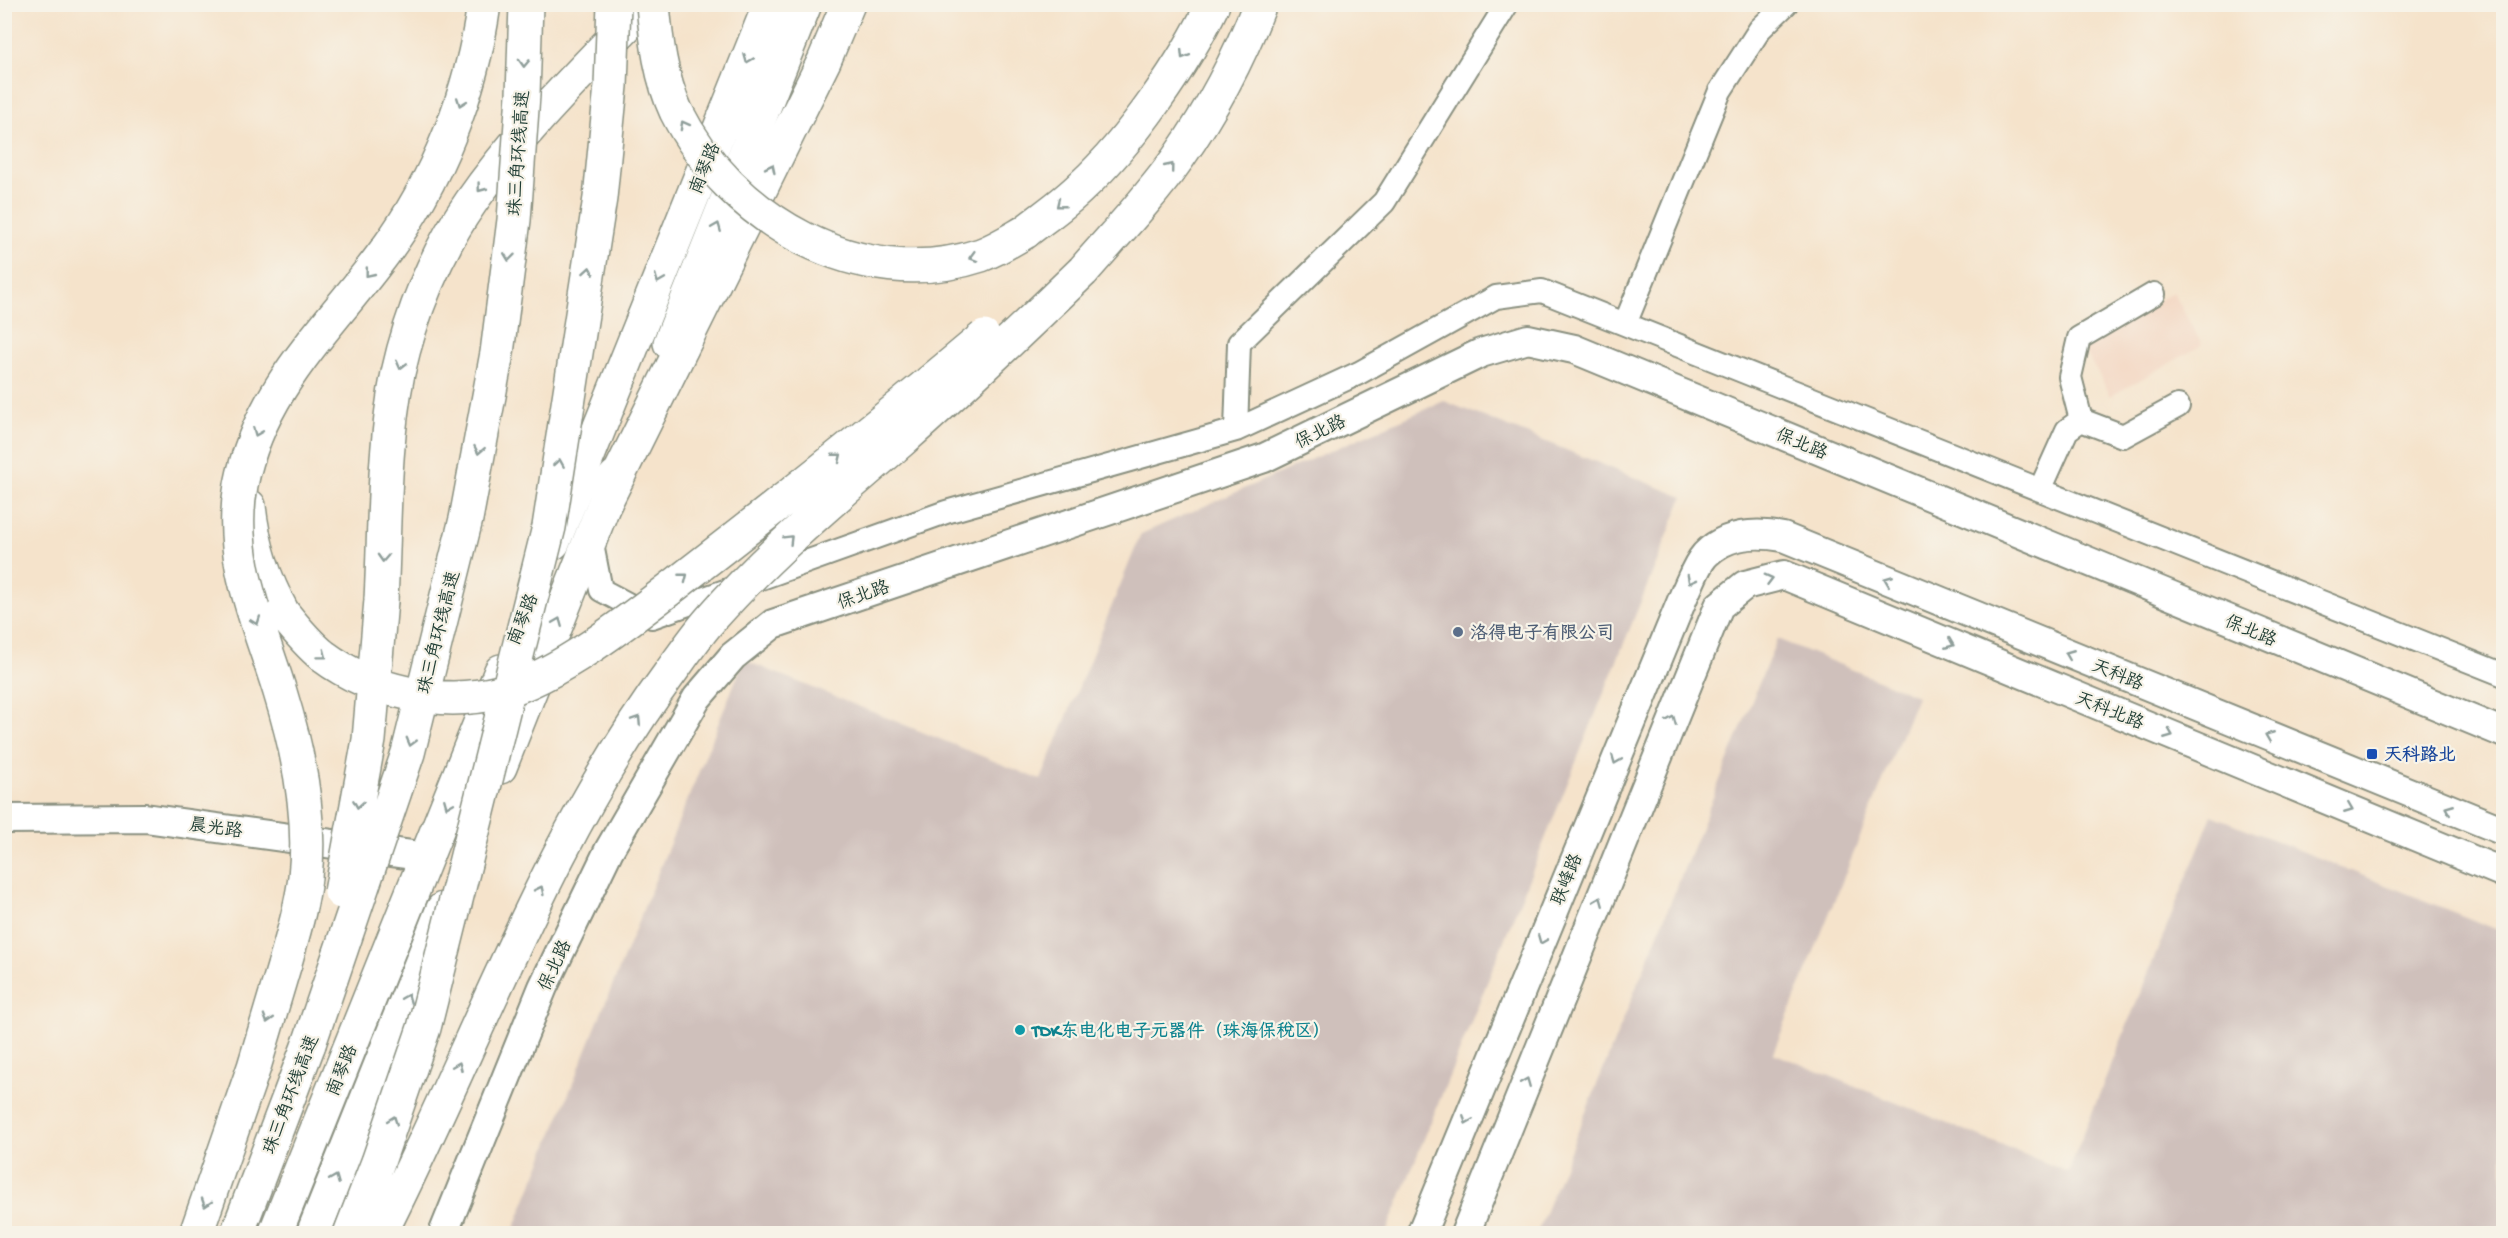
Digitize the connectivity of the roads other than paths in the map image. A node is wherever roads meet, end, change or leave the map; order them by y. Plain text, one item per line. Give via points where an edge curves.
1 (484, 4) edge
2 (526, 4) edge
3 (614, 4) edge
4 (646, 4) edge
5 (653, 4) edge
6 (770, 4) edge
7 (805, 4) edge
8 (848, 4) edge
9 (1213, 4) edge
10 (1260, 4) edge
11 (1507, 4) edge
12 (1786, 4) edge
13 (1078, 267) junction
14 (2154, 294) dead end
15 (1625, 324) junction
16 (2178, 406) dead end
17 (2082, 420) junction
18 (1236, 430) junction
19 (245, 465) junction
20 (2040, 490) junction
21 (605, 503) junction
22 (1729, 538) joint
23 (591, 540) junction
24 (652, 617) junction
25 (543, 659) junction
26 (2504, 675) edge
27 (2504, 733) edge
28 (4, 819) edge
29 (2504, 831) edge
30 (427, 857) junction
31 (2504, 873) edge
32 (309, 1044) junction
33 (196, 1233) edge
34 (237, 1233) edge
35 (275, 1233) edge
36 (313, 1233) edge
37 (350, 1233) edge
38 (380, 1233) edge
39 (443, 1233) edge
40 (1421, 1233) edge
41 (1465, 1233) edge

1 -> 19 main road, bridge via 466,89 424,190 386,252 289,372 262,419
2 -> 32 main road, 珠三角环线高速, bridge via 514,220 497,353 466,519 408,753
37 -> 3 main road, bridge via 424,1028 549,527 600,198
4 -> 32 main road, bridge via 526,135 470,203 437,261 409,333 392,409 377,671 369,740 354,832
9 -> 5 main road, bridge via 1182,60 1083,186 1002,246 960,260 897,265 810,244 764,215 728,183 704,156 676,110 665,81
6 -> 30 main road, 南琴路
21 -> 7 main road, 南琴路
21 -> 8 main road via 824,61
13 -> 10 main road via 1133,212 1177,159 1244,46
11 - 18 street via 1384,202 1239,343
12 - 15 street via 1760,29 1720,91
19 -> 13 main road, bridge via 251,525 265,577 283,613 314,648 350,672 425,698 455,699 501,692 556,668 665,592
38 -> 13 main road, bridge via 544,881 593,790 645,708 710,621 770,558 960,389
14 - 17 street via 2079,338 2070,377
15 - 18 street via 1542,291 1496,297 1359,373
15 - 20 street
16 - 17 street via 2124,436
17 - 20 street via 2067,430
18 - 24 street via 946,513
19 -> 33 main road, bridge via 237,523 243,582 293,736 305,811 305,875 294,931 254,1067
20 - 26 street
21 - 23 main road, 南琴路
29 -> 22 street, 天科路 via 1783,537 1760,533
22 -> 40 street, 联峰路 via 1704,556 1684,593
23 - 24 street via 601,590
25 -> 23 main road, 南琴路
24 - 25 street
36 -> 25 main road, 南琴路
27 - 39 street, 保北路 via 1574,349 1528,339 1480,353 1264,458 773,624 733,656 697,698 609,850 543,987
28 - 30 street, 晨光路 via 145,818
30 - 35 main road, 南琴路
41 -> 31 street, 天科北路 via 1719,606 1745,585 1784,575
32 - 34 main road, 珠三角环线高速

